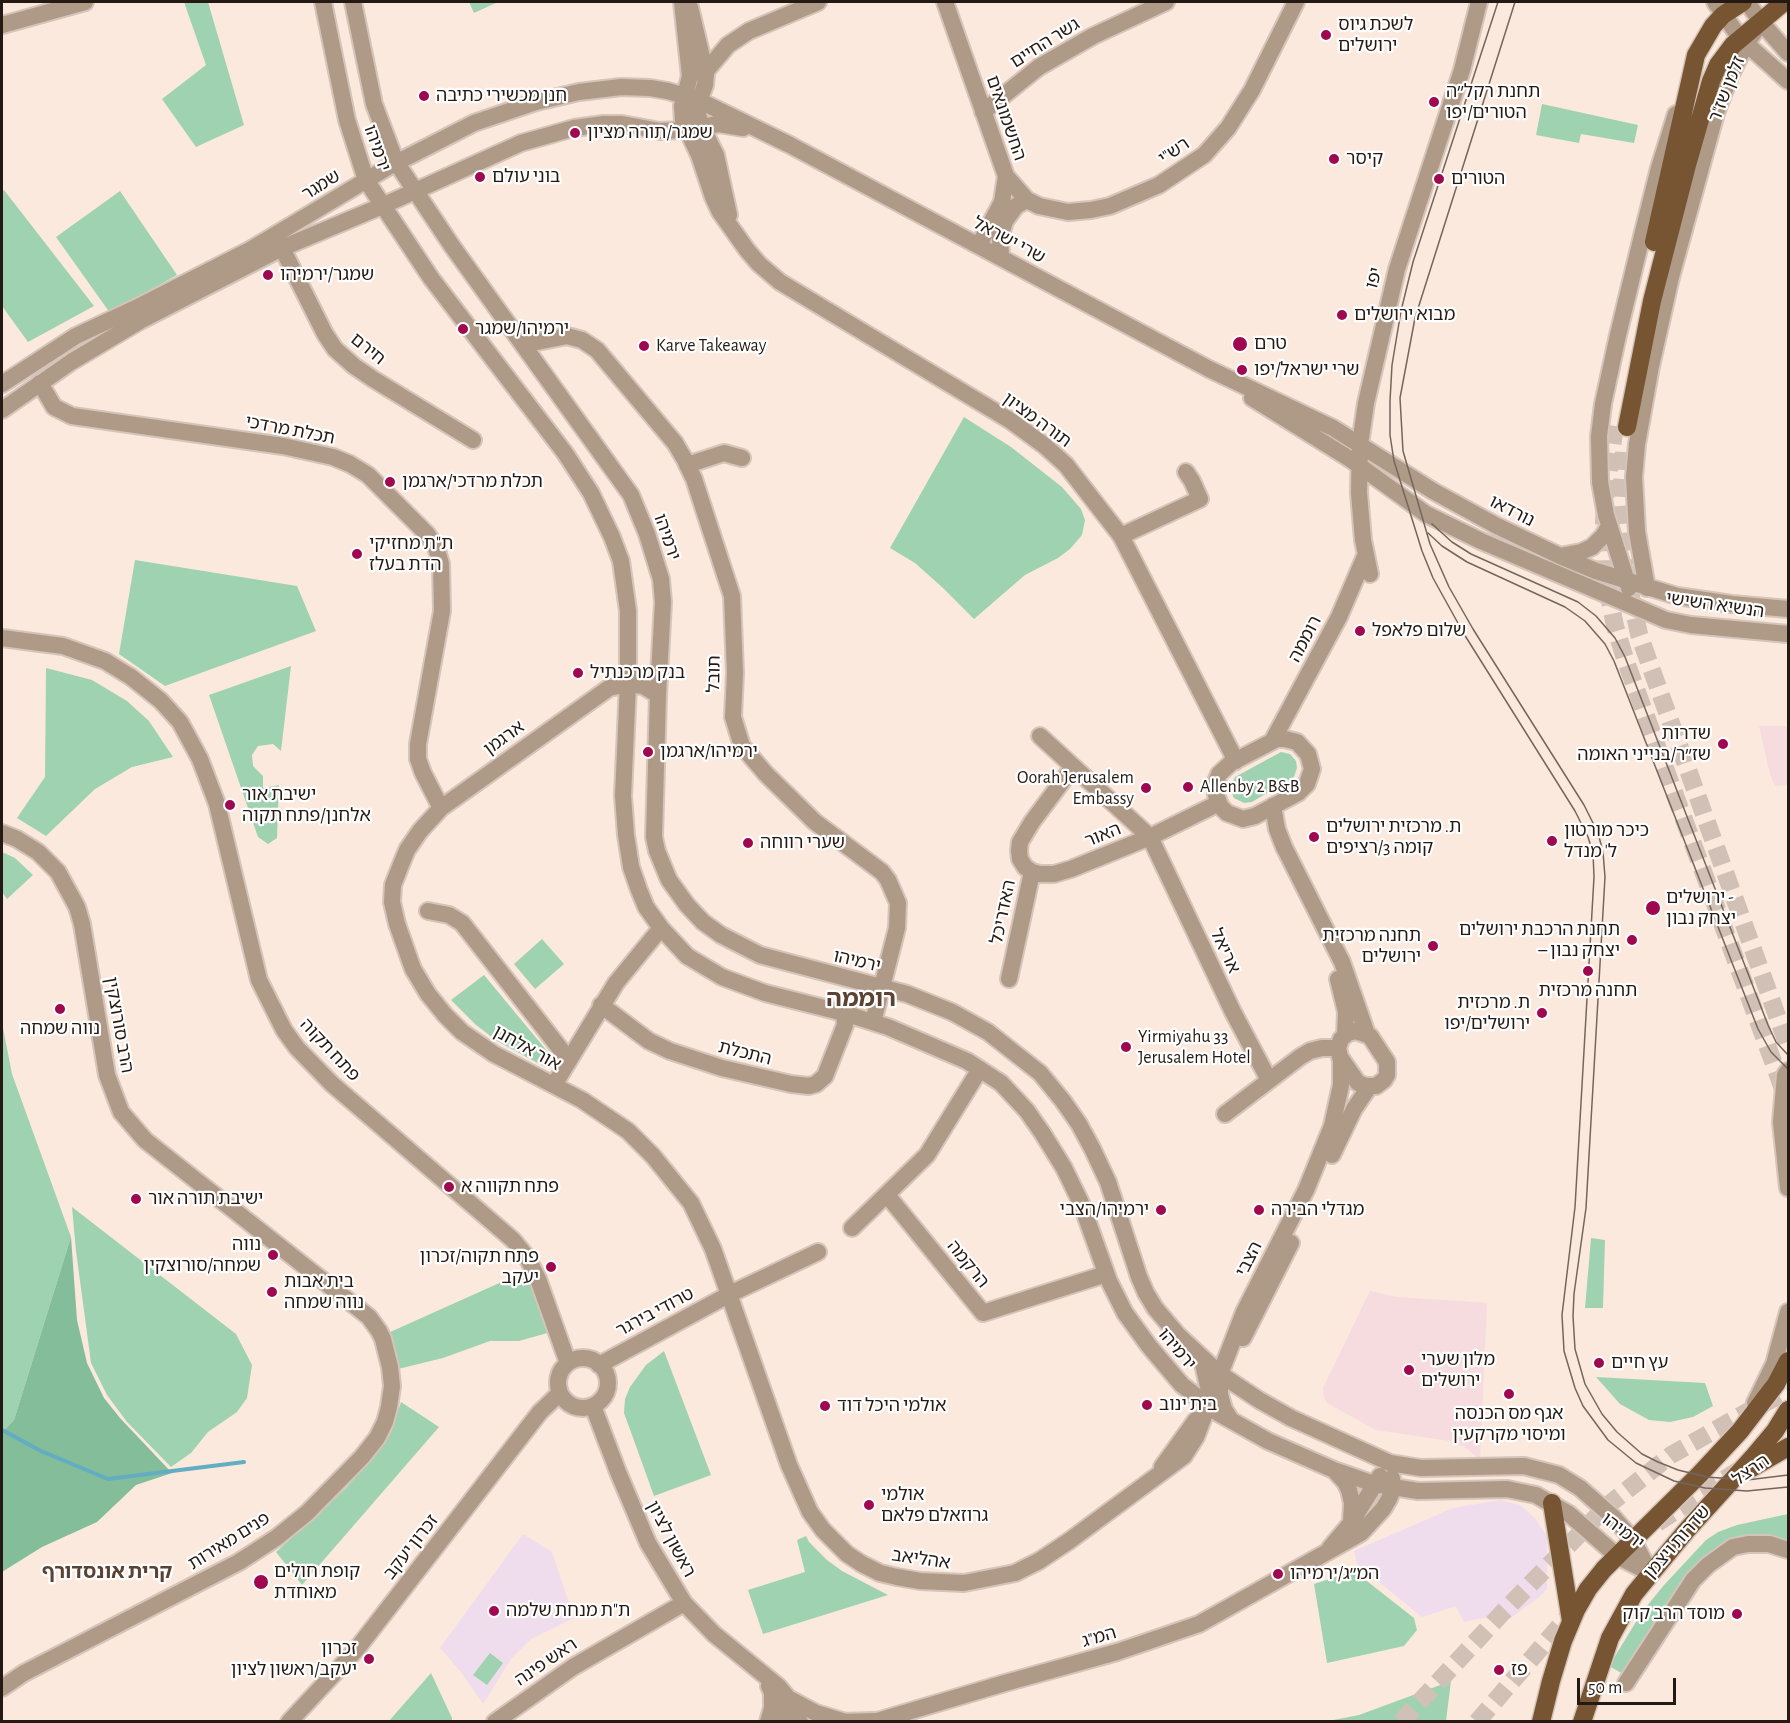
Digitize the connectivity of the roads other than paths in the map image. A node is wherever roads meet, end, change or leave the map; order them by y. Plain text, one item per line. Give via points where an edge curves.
1 (85, 2) edge
2 (322, 2) edge
3 (352, 2) edge
4 (682, 2) edge
5 (689, 2) edge
6 (818, 2) edge
7 (945, 2) edge
8 (1166, 2) edge
9 (1296, 2) edge
10 (1479, 2) edge
11 (1745, 2) edge
12 (1784, 2) edge
13 (1719, 8) edge
14 (1761, 22) junction
15 (2, 25) edge
16 (1743, 41) junction
17 (1788, 53) edge
18 (706, 71) junction
19 (1690, 77) junction
20 (1788, 81) edge
21 (691, 98) junction
22 (983, 112) junction
23 (732, 116) junction
24 (694, 128) junction
25 (442, 138) junction
26 (386, 139) junction
27 (790, 145) junction
28 (396, 162) junction
29 (1006, 176) junction
30 (366, 180) junction
31 (414, 192) junction
32 (1028, 200) junction
33 (382, 206) junction
34 (978, 245) junction
35 (282, 248) junction
36 (1001, 257) junction
37 (515, 333) junction
38 (546, 340) junction
39 (1209, 369) junction
40 (541, 370) junction
41 (16, 374) junction
42 (40, 383) junction
43 (2, 384) edge
44 (1366, 403) junction
45 (2, 410) edge
46 (1333, 428) junction
47 (473, 440) dead end
48 (1365, 447) junction
49 (742, 458) dead end
50 (687, 465) junction
51 (1363, 468) junction
52 (1186, 472) dead end
53 (1609, 526) junction
54 (1121, 536) junction
55 (1365, 554) junction
56 (1560, 556) junction
57 (1370, 574) dead end
58 (1626, 581) junction
59 (1647, 588) junction
60 (1637, 608) junction
61 (1788, 609) edge
62 (1788, 634) edge
63 (2, 638) edge
64 (628, 690) junction
65 (658, 695) junction
66 (1040, 736) dead end
67 (1273, 740) junction
68 (1236, 761) junction
69 (1073, 767) junction
70 (1219, 803) junction
71 (1273, 806) junction
72 (441, 808) junction
73 (2, 833) edge
74 (1150, 837) junction
75 (1032, 872) junction
76 (428, 911) dead end
77 (661, 928) junction
78 (1327, 934) junction
79 (1009, 979) dead end
80 (883, 987) junction
81 (601, 1005) junction
82 (843, 1022) junction
83 (873, 1022) junction
84 (1367, 1034) junction
85 (1342, 1047) junction
86 (569, 1059) junction
87 (980, 1069) junction
88 (1787, 1073) edge
89 (1269, 1080) junction
90 (554, 1085) junction
91 (1370, 1087) junction
92 (1785, 1112) edge
93 (1225, 1114) dead end
94 (1788, 1188) edge
95 (887, 1195) junction
96 (852, 1228) dead end
97 (818, 1252) dead end
98 (1106, 1274) junction
99 (730, 1294) junction
100 (1788, 1311) edge
101 (387, 1353) joint
102 (1788, 1361) edge
103 (568, 1363) junction
104 (599, 1365) junction
105 (1214, 1390) junction
106 (560, 1393) junction
107 (593, 1406) junction
108 (1788, 1416) edge
109 (1740, 1431) junction
110 (1788, 1447) edge
111 (1390, 1463) junction
112 (1335, 1470) junction
113 (1374, 1484) junction
114 (1393, 1489) junction
115 (1716, 1497) junction
116 (1552, 1503) junction
117 (1351, 1523) junction
118 (1633, 1540) junction
119 (1788, 1550) edge
120 (1617, 1556) junction
121 (1321, 1557) junction
122 (1650, 1573) junction
123 (684, 1603) junction
124 (1571, 1621) junction
125 (753, 1664) junction
126 (1626, 1683) dead end
127 (2, 1688) edge
128 (771, 1688) junction
129 (788, 1698) junction
130 (841, 1721) edge
131 (874, 1721) edge
132 (289, 1722) edge
133 (495, 1722) edge
134 (768, 1722) edge
135 (786, 1722) edge
136 (800, 1722) edge
137 (1541, 1722) edge
138 (1582, 1722) edge

1 - 15 street
2 - 30 street, ירמיהו via 347,120
3 - 26 street, ירמיהו via 374,104
4 - 21 street
5 - 18 street
6 - 18 street via 749,31 728,45
7 - 22 street, החשמונאים
8 - 22 street, גשר החיים via 1093,36 1040,67
9 - 32 street, רש"י via 1239,111 1204,155 1159,184 1110,206 1068,212
10 - 44 street, יפו via 1462,70 1396,269
11 - 13 main road, זלמן שז"ר
11 - 14 street
12 - 14 main road, זלמן שז"ר
13 - 16 street
13 - 19 main road, זלמן שז"ר
14 - 16 main road, זלמן שז"ר
14 - 17 street
16 - 19 main road, זלמן שז"ר via 1718,65 1705,99 1621,426 1634,328
16 - 20 street
16 - 59 street, זלמן שז"ר via 1703,152 1642,414 1634,505
18 - 21 street via 706,82
18 - 23 street via 715,94
19 - 53 street, זלמן שז"ר via 1659,168 1603,404 1598,460
21 - 23 street, שרי ישראל
21 - 24 street via 681,115
21 - 25 street, שמגר via 636,86 579,92 513,109
22 - 29 street, החשמונאים
23 - 27 street, שרי ישראל
24 - 27 street, שרי ישראל via 719,124 739,127
24 - 31 street via 652,130 612,123 574,128 507,148
24 - 54 street, תורה מציון via 713,197 759,264 780,282 1045,446 1066,465
25 - 26 street via 413,145
25 - 28 street, שמגר
26 - 28 street, ירמיהו
27 - 34 street, שרי ישראל
28 - 30 street, שמגר
28 - 31 street, ירמיהו
29 - 32 street, רש"י
29 - 34 street, החשמונאים via 1002,202
30 - 33 street, ירמיהו
30 - 41 street, שמגר via 287,230 76,336
31 - 33 street
31 - 37 street, ירמיהו
32 - 36 street via 1016,206 1005,221 1000,238
33 - 35 street
33 - 64 street, ירמיהו via 430,278 565,453 596,504 621,561 626,587
34 - 36 street, שרי ישראל
35 - 42 street via 132,325
35 - 47 street, חירם via 335,349 363,372
36 - 39 street, שרי ישראל
37 - 38 street, תובל via 526,342
37 - 40 street, ירמיהו
38 - 40 street via 537,350
38 - 50 street, תובל via 567,336 597,350 675,443
39 - 46 street, שרי ישראל
39 - 51 street, שרי ישראל
40 - 65 street, ירמיהו via 631,495 647,534 661,579 663,602
41 - 42 street
41 - 43 street, שמגר
42 - 45 street
42 - 72 street, תכלת מרדכי via 62,413 333,457 368,475 427,534 441,564 442,611 418,759
44 - 46 street via 1353,420
44 - 48 street, יפו
46 - 48 street, שרי ישראל
48 - 51 street, יפו
48 - 56 street, נורדאו via 1467,510
49 - 50 street via 724,453
50 - 80 street, תובל via 732,596 733,717 737,734 749,756 815,822 888,880 899,915
51 - 55 street, יפו via 1359,499
51 - 60 street via 1432,517
52 - 54 street via 1200,499
53 - 56 street via 1600,540 1586,550
53 - 58 street, זלמן שז"ר
54 - 68 street, תורה מציון
55 - 57 street, יפו
55 - 67 street, רוממה via 1339,617
56 - 58 street, נורדאו
58 - 59 street, נורדאו
58 - 60 street, זלמן שז"ר
59 - 61 street, הנשיא השישי via 1709,601
60 - 62 street, הנשיא השישי via 1683,624
63 - 103 street, פתח תקוה via 53,645 105,661 131,676 180,722 217,804 259,980 284,1030 332,1084 513,1240 538,1279
64 - 65 street, ארגמן
64 - 72 street, ארגמן via 590,702
64 - 77 street, ירמיהו via 623,796 626,835 639,890
65 - 80 street, ירמיהו via 654,837 662,866 676,892 703,921 744,948 775,960
66 - 69 street
67 - 68 street
67 - 71 street via 1300,745 1308,754 1312,769 1301,791
68 - 70 street via 1217,778 1215,791
69 - 74 street
69 - 75 street, האדריכל via 1020,842 1020,859
70 - 71 street via 1227,813 1243,819
70 - 74 street, האור
71 - 78 street, הצבי via 1277,829
72 - 90 street, אור אלחנן via 407,850 393,885 392,902 402,944 428,994 462,1032 494,1054
73 - 101 street, הרב סורוצקין via 38,852 58,872 77,908 106,1075 121,1112 167,1158 358,1307 379,1330
74 - 75 street, האור via 1071,869 1054,874
74 - 89 street, אריאל
75 - 79 street, האדריכל
76 - 86 street via 449,915 462,923
77 - 81 street
77 - 82 street, ירמיהו via 687,956 722,977
78 - 84 street, הצבי
78 - 85 street, הצבי via 1346,1012
80 - 83 street, תובל
80 - 105 street, ירמיהו via 977,1025 1025,1060 1054,1088 1079,1124 1108,1182 1146,1293 1164,1320 1202,1359
81 - 82 street, התכלת via 649,1041 670,1051 722,1068 809,1086 821,1080 828,1069
81 - 86 street
82 - 83 street, ירמיהו
83 - 87 street, ירמיהו
84 - 85 street via 1356,1031
84 - 91 street via 1388,1069 1383,1080
85 - 89 street via 1310,1051
85 - 91 street via 1355,1080
85 - 105 street, הצבי via 1341,1085 1332,1126 1244,1312
86 - 90 street
87 - 95 street via 927,1155
87 - 98 street, ירמיהו via 1013,1096 1054,1150 1081,1203
88 - 92 street
89 - 93 street
90 - 99 street, אור אלחנן via 627,1131 676,1183 692,1203
91 - 105 street, הצבי via 1342,1131 1262,1303
92 - 94 street
95 - 96 street
95 - 98 street, הרקמה via 983,1313
97 - 99 street, טרודי בירגר
98 - 105 street, ירמיהו via 1125,1313 1182,1385
99 - 104 street, טרודי בירגר
99 - 105 street, אהליאב via 789,1465 810,1512 847,1554 880,1573 920,1581 964,1583 1014,1573 1039,1561 1184,1456 1196,1437
100 - 109 street via 1774,1364
101 - 127 street, פנים מאירות via 392,1386 385,1422 377,1438 307,1513 239,1562
102 - 109 main road via 1776,1384
103 - 104 street via 584,1358
103 - 106 street via 559,1376
104 - 107 street via 607,1387 605,1395
105 - 111 street, ירמיהו via 1244,1391 1291,1418
105 - 112 street, ירמיהו via 1231,1420
106 - 107 street via 570,1405
106 - 132 street, זכרון יעקב via 540,1412 356,1650
107 - 123 street, ראשון לציון via 648,1543
108 - 109 main road, הרצל
108 - 115 main road, שדרות ויצמן
109 - 118 main road, שדרות ויצמן
110 - 115 main road, הרצל via 1746,1472
111 - 113 street, המ"ג
111 - 114 street
111 - 118 street, ירמיהו via 1421,1468 1524,1466 1548,1471 1589,1496
112 - 113 street, ירמיהו
112 - 117 street via 1349,1490
113 - 114 street, ירמיהו
113 - 117 street, המ"ג
114 - 116 street, ירמיהו via 1514,1490
114 - 121 street, המ"ג via 1383,1509 1361,1533
115 - 122 main road, שדרות ויצמן
116 - 120 street, ירמיהו via 1583,1524
116 - 124 main road
117 - 121 street, המ"ג
118 - 120 main road, שדרות ויצמן
118 - 122 street, ירמיהו
119 - 126 street via 1769,1544 1748,1544 1733,1547 1708,1565 1693,1580
120 - 122 street, ירמיהו
120 - 124 main road, שדרות ויצמן via 1588,1589
121 - 131 street, המ"ג via 1199,1624 1117,1652
122 - 138 main road, שדרות ויצמן via 1610,1638
123 - 125 street, ראשון לציון via 714,1634
123 - 133 street, ראש פינה via 582,1661
124 - 137 main road, שדרות ויצמן
125 - 128 street, ראשון לציון
125 - 129 street, ראשון לציון
128 - 134 street
128 - 135 street, ראשון לציון
129 - 130 street, המ"ג
129 - 136 street, ראשון לציון
130 - 131 street, המ"ג

